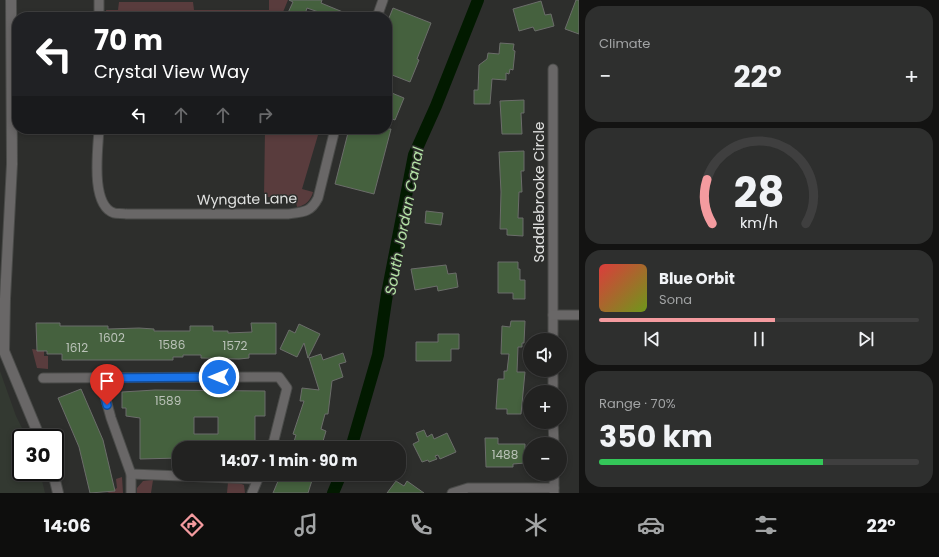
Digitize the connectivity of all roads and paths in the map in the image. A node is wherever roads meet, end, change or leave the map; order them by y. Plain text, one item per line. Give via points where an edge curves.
1 (11, 0) edge
2 (99, 0) edge
3 (383, 0) edge
4 (12, 12) edge
5 (99, 12) edge
6 (379, 12) edge
7 (12, 47) edge
8 (0, 48) edge
9 (553, 69) dead end
10 (13, 134) edge
11 (99, 134) edge
12 (334, 134) edge
13 (553, 315) junction
14 (579, 316) edge
15 (553, 333) edge
16 (43, 378) dead end
17 (100, 378) junction
18 (36, 429) edge
19 (274, 441) edge
20 (131, 474) junction
21 (172, 475) edge
22 (55, 481) edge
23 (257, 481) edge
24 (554, 490) edge
25 (455, 491) edge
26 (58, 493) edge
27 (132, 493) edge
28 (252, 493) edge

1 - 4 street
2 - 5 street
3 - 6 street
7 - 8 street
9 - 13 street, Saddlebrooke Circle
10 - 18 street via 4,351
11 - 12 street, Wyngate Lane via 97,188 102,203 112,212 126,214 303,212 313,207 318,198
13 - 14 street
13 - 15 street, Saddlebrooke Circle
16 - 17 street
17 - 19 street via 279,377 287,388
17 - 20 street
20 - 21 street
20 - 27 street
22 - 26 street
23 - 28 street
24 - 25 street via 468,488

